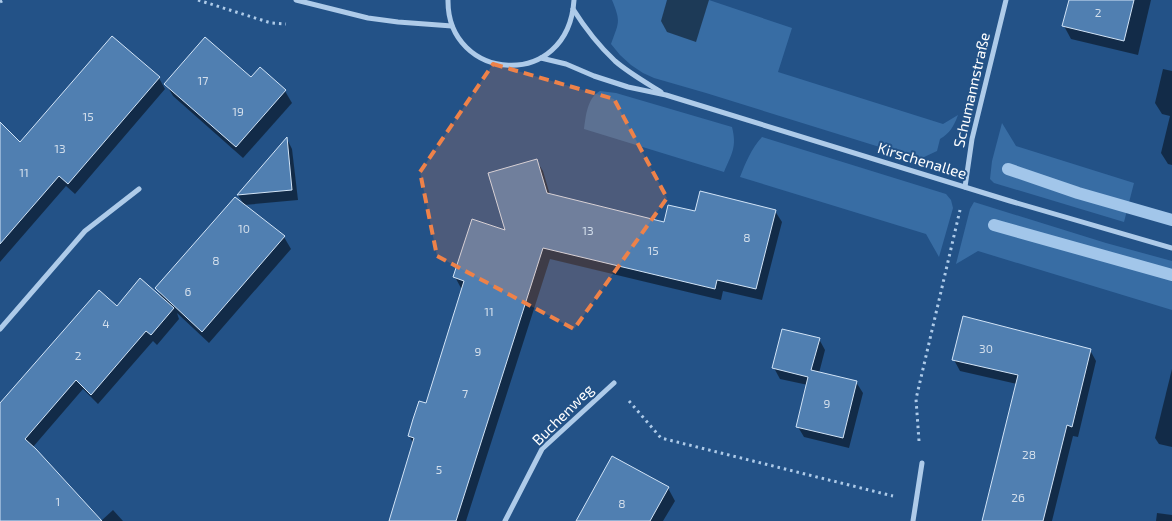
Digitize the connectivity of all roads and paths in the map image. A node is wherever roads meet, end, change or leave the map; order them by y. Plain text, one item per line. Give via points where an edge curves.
1 (4, 0) edge
2 (198, 0) edge
3 (296, 0) edge
4 (448, 0) edge
5 (574, 0) edge
6 (1006, 0) edge
7 (0, 2) edge
8 (573, 9) junction
9 (270, 23) dead end
10 (452, 26) junction
11 (541, 58) junction
12 (666, 95) junction
13 (965, 187) junction
14 (139, 189) dead end
15 (1172, 248) edge
16 (0, 329) edge
17 (614, 383) joint
18 (922, 464) joint
19 (916, 502) junction
20 (505, 521) edge
21 (913, 521) edge

1 - 7 path
2 - 9 path
3 - 10 street via 368,18
4 - 10 street
5 - 8 street
6 - 13 street, Schumannstraße via 972,139
8 - 11 street via 563,37
8 - 12 street, Kirschenallee via 586,29 616,62
10 - 11 street via 462,42 485,60 513,65
11 - 12 street, Kirschenallee via 628,87
12 - 13 street, Kirschenallee
13 - 15 street, Kirschenallee
13 - 18 path via 916,399
14 - 16 street via 85,231
17 - 19 path via 661,438
17 - 20 street, Buchenweg via 542,449
18 - 19 street
19 - 21 street

